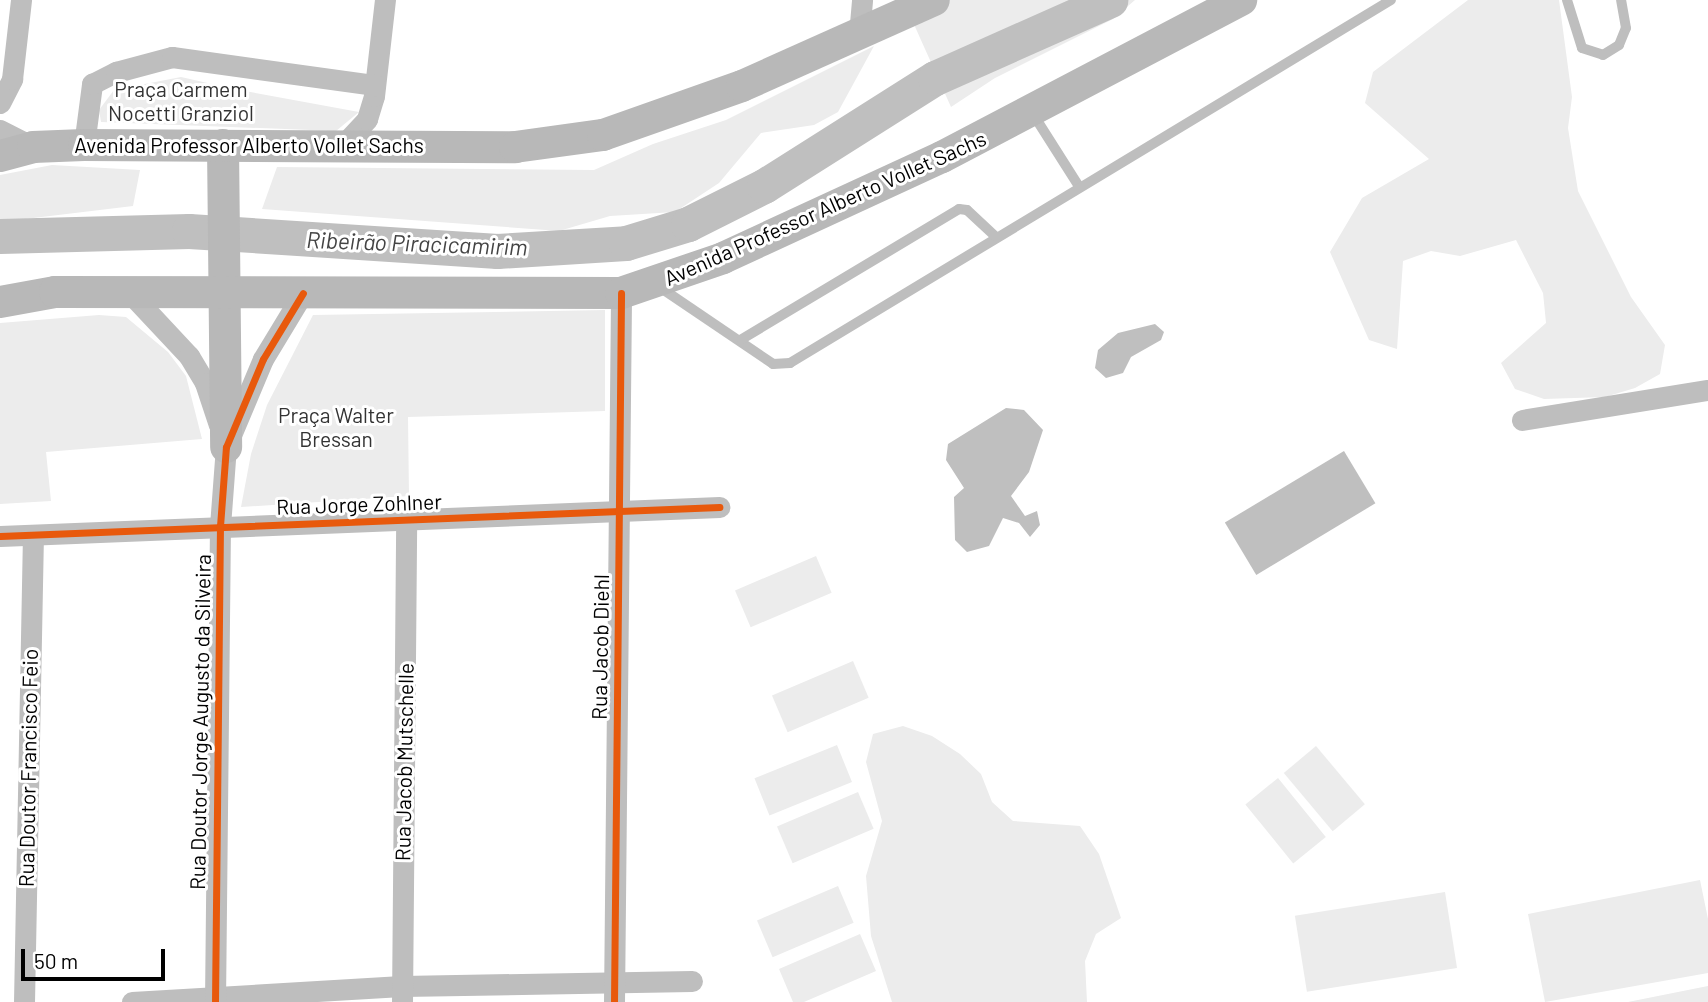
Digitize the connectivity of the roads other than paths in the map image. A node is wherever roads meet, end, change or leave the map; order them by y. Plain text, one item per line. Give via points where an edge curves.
1 (21, 0) edge
2 (385, 0) edge
3 (862, 0) edge
4 (934, 0) edge
5 (1241, 0) edge
6 (1391, 0) edge
7 (1567, 0) edge
8 (1621, 0) edge
9 (859, 35) junction
10 (375, 85) junction
11 (0, 103) edge
12 (1033, 113) junction
13 (0, 130) edge
14 (344, 144) junction
15 (84, 145) junction
16 (223, 145) junction
17 (33, 147) junction
18 (0, 156) edge
19 (1078, 185) junction
20 (995, 236) junction
21 (656, 284) junction
22 (303, 293) junction
23 (621, 293) junction
24 (131, 294) junction
25 (223, 295) junction
26 (0, 302) edge
27 (742, 339) junction
28 (1708, 390) edge
29 (1522, 420) dead end
30 (226, 447) junction
31 (719, 507) dead end
32 (619, 513) junction
33 (406, 522) junction
34 (220, 526) junction
35 (33, 535) junction
36 (0, 536) edge
37 (614, 980) junction
38 (692, 981) dead end
39 (402, 994) edge
40 (215, 1000) edge
41 (24, 1002) edge
42 (132, 1002) edge
43 (614, 1002) edge

1 - 11 street via 12,79
2 - 10 street
3 - 9 street
4 - 9 main road, Avenida Professor Alberto Vollet Sachs
5 - 12 main road, Avenida Professor Alberto Vollet Sachs
6 - 19 lane
7 - 8 lane via 1582,47 1603,55 1619,45 1626,28
9 - 14 main road, Avenida Professor Alberto Vollet Sachs via 741,86 603,135 515,147
10 - 14 street via 367,119
10 - 15 street via 172,57 116,72 92,84
12 - 19 lane
12 - 21 main road, Avenida Professor Alberto Vollet Sachs via 723,258
13 - 17 street
14 - 16 main road, Avenida Professor Alberto Vollet Sachs
15 - 16 main road, Avenida Professor Alberto Vollet Sachs
15 - 17 main road, Avenida Professor Alberto Vollet Sachs
16 - 25 main road
17 - 18 main road, Avenida Professor Alberto Vollet Sachs
19 - 20 lane
20 - 27 lane via 790,363 774,364
20 - 27 lane via 967,210 947,214
21 - 23 main road, Avenida Professor Alberto Vollet Sachs
21 - 27 lane
22 - 23 main road, Avenida Professor Alberto Vollet Sachs
22 - 25 main road, Avenida Professor Alberto Vollet Sachs
22 - 30 street, Rua Doutor Jorge Augusto da Silveira via 263,359
23 - 32 street, Rua Jacob Diehl
24 - 25 main road, Avenida Professor Alberto Vollet Sachs
24 - 26 main road, Avenida Professor Alberto Vollet Sachs via 55,292
24 - 30 street, Rua Doutor Jorge Augusto da Silveira via 189,356 205,383
25 - 30 main road
28 - 29 street
30 - 34 street, Rua Doutor Jorge Augusto da Silveira
31 - 32 street, Rua Jorge Zohlner
32 - 33 street, Rua Jorge Zohlner
32 - 37 street, Rua Jacob Diehl
33 - 34 street, Rua Jorge Zohlner
33 - 39 street, Rua Jacob Mutschelle
34 - 35 street, Rua Jorge Zohlner
34 - 40 street, Rua Doutor Jorge Augusto da Silveira
35 - 36 street, Rua Jorge Zohlner
35 - 41 street, Rua Doutor Francisco Feio
37 - 38 street
37 - 39 street
37 - 43 street, Rua Jacob Diehl
39 - 40 street
40 - 42 street

